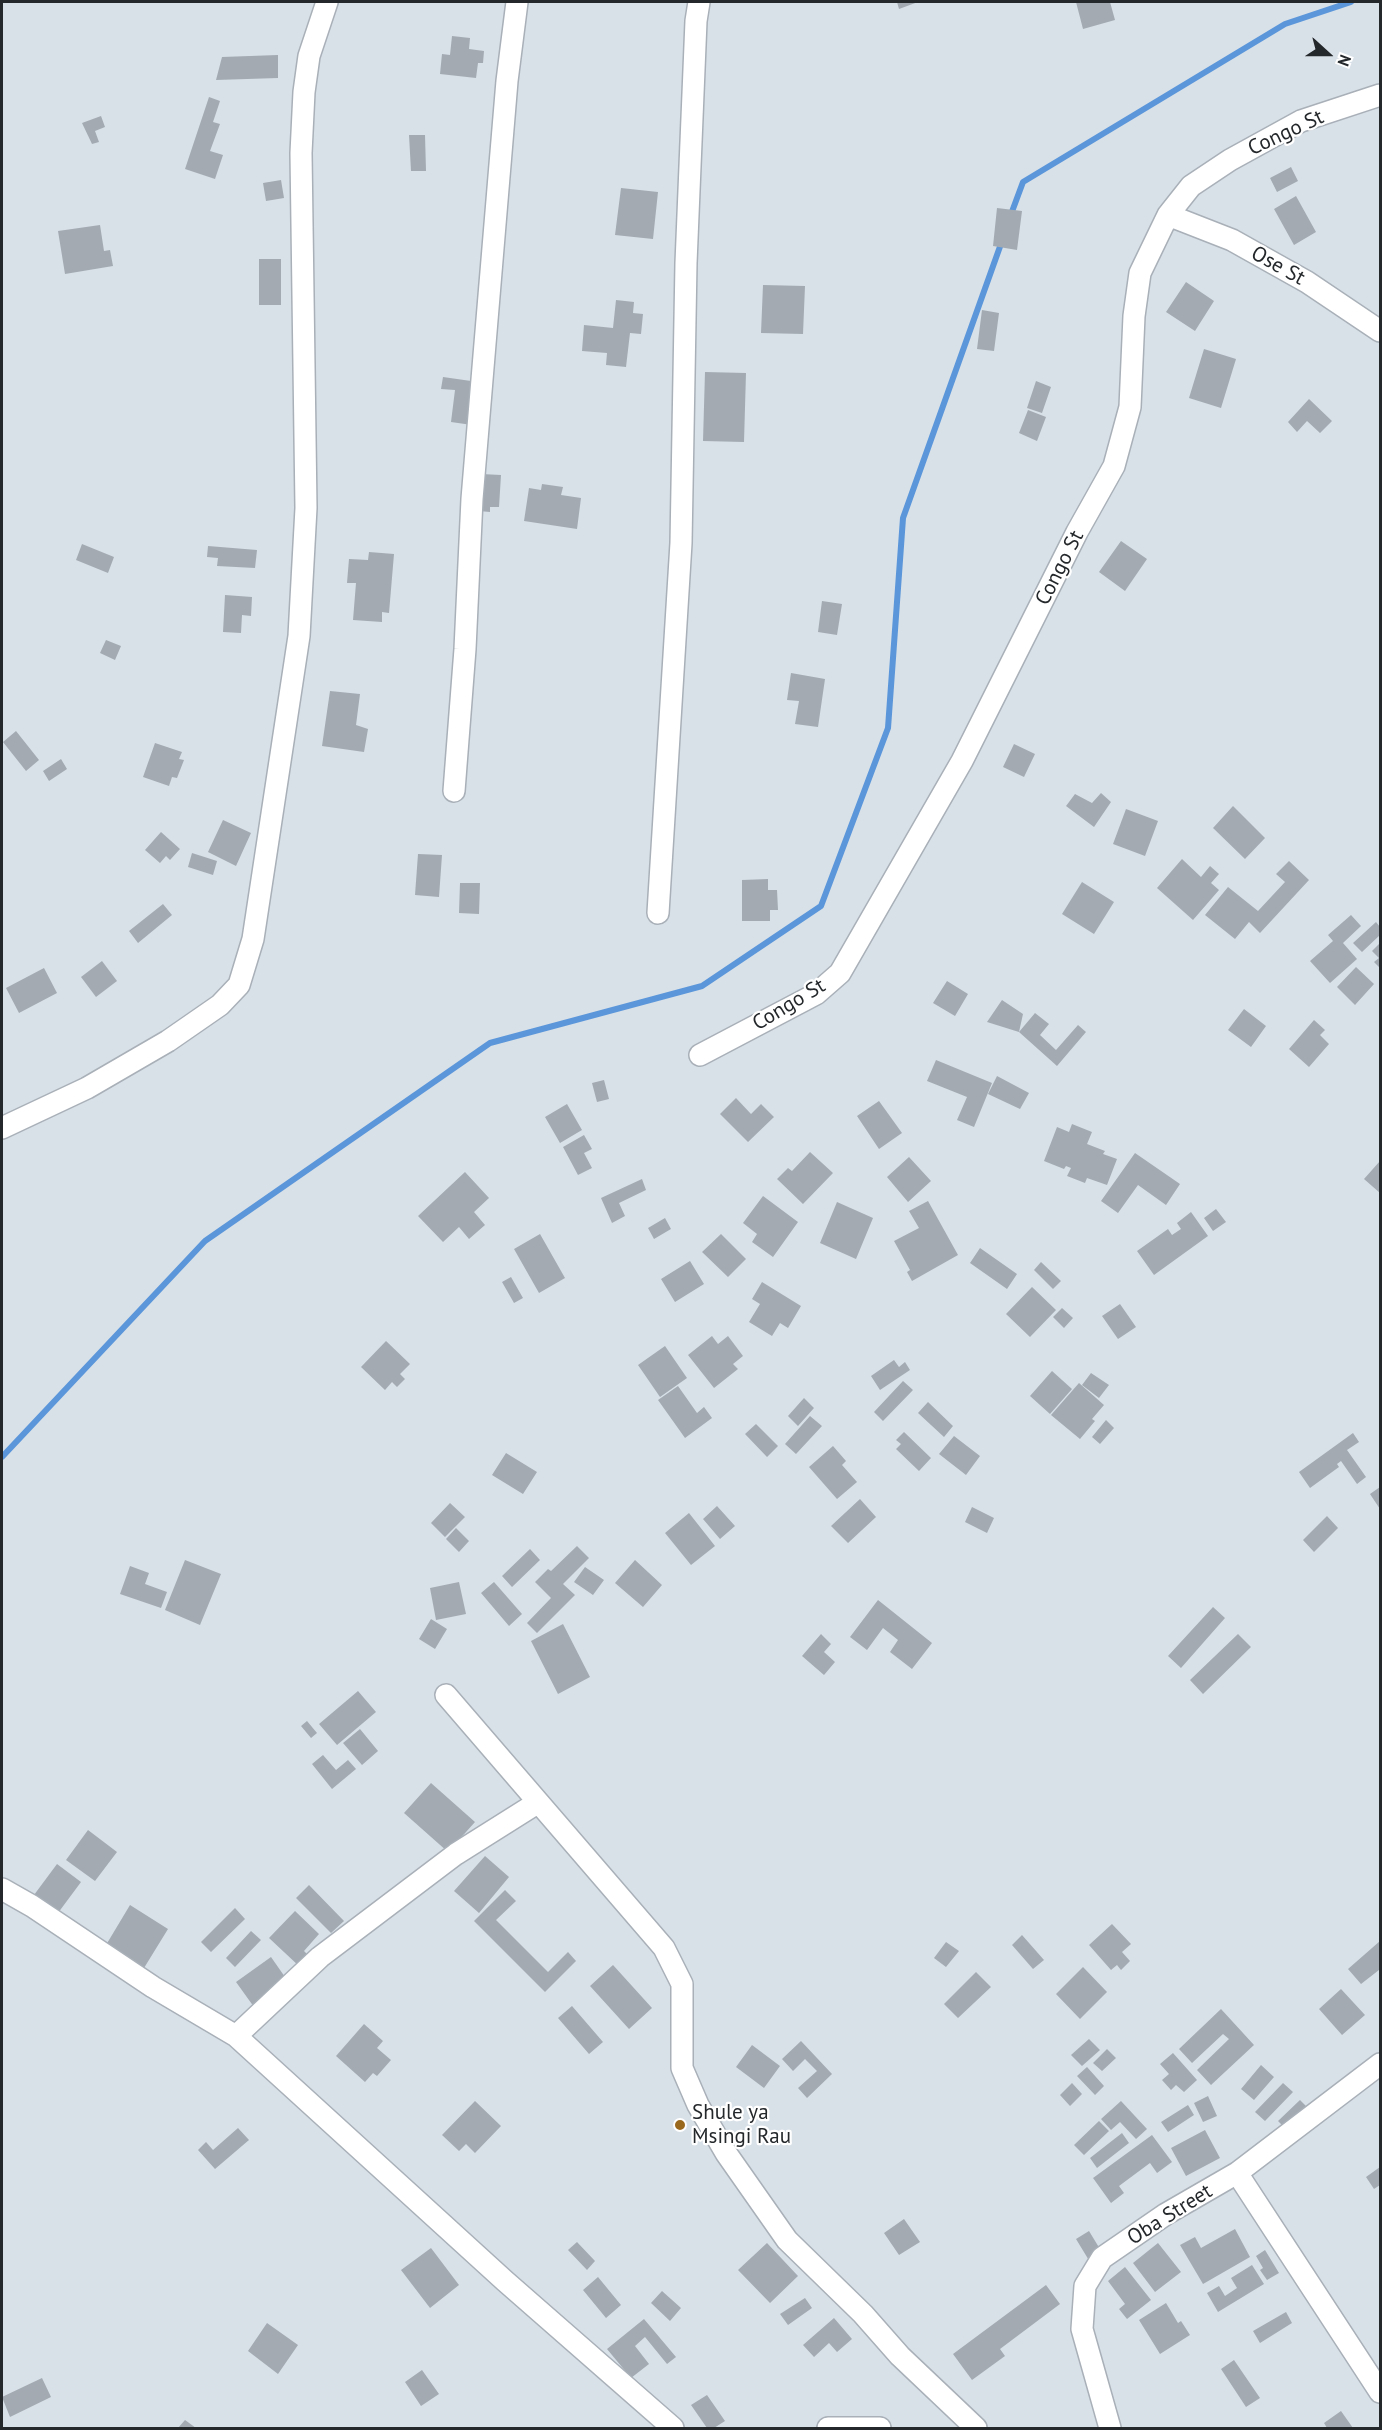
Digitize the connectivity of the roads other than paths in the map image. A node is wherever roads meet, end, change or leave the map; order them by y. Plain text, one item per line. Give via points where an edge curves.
1 (327, 2) edge
2 (517, 2) edge
3 (699, 2) edge
4 (1380, 95) edge
5 (1168, 214) junction
6 (1380, 331) edge
7 (454, 792) dead end
8 (658, 913) dead end
9 (700, 1055) dead end
10 (2, 1128) edge
11 (446, 1695) dead end
12 (537, 1803) junction
13 (2, 1889) edge
14 (236, 2037) junction
15 (1380, 2064) edge
16 (1237, 2173) junction
17 (1380, 2392) edge
18 (673, 2428) edge
19 (828, 2428) edge
20 (880, 2428) edge
21 (976, 2428) edge
22 (1110, 2428) edge

1 - 10 street via 309,56 301,153 306,508 299,636 253,939 239,985 220,1005 168,1041 87,1088
2 - 7 street via 472,499
3 - 8 street via 686,263 681,543
4 - 5 street, Congo St via 1301,121 1230,160 1191,186
5 - 6 street, Ose St via 1232,240 1307,282
5 - 9 street, Congo St via 1140,273 1130,407 1114,466 963,761 840,972 816,994
11 - 12 street
12 - 14 street via 456,1854 320,1958
12 - 21 street via 664,1948 682,1984 682,2068 726,2153 787,2240
13 - 14 street
14 - 18 street
15 - 16 street, Oba Street
16 - 17 street
16 - 22 street, Oba Street via 1166,2214 1102,2258 1085,2286 1082,2329
19 - 20 street

